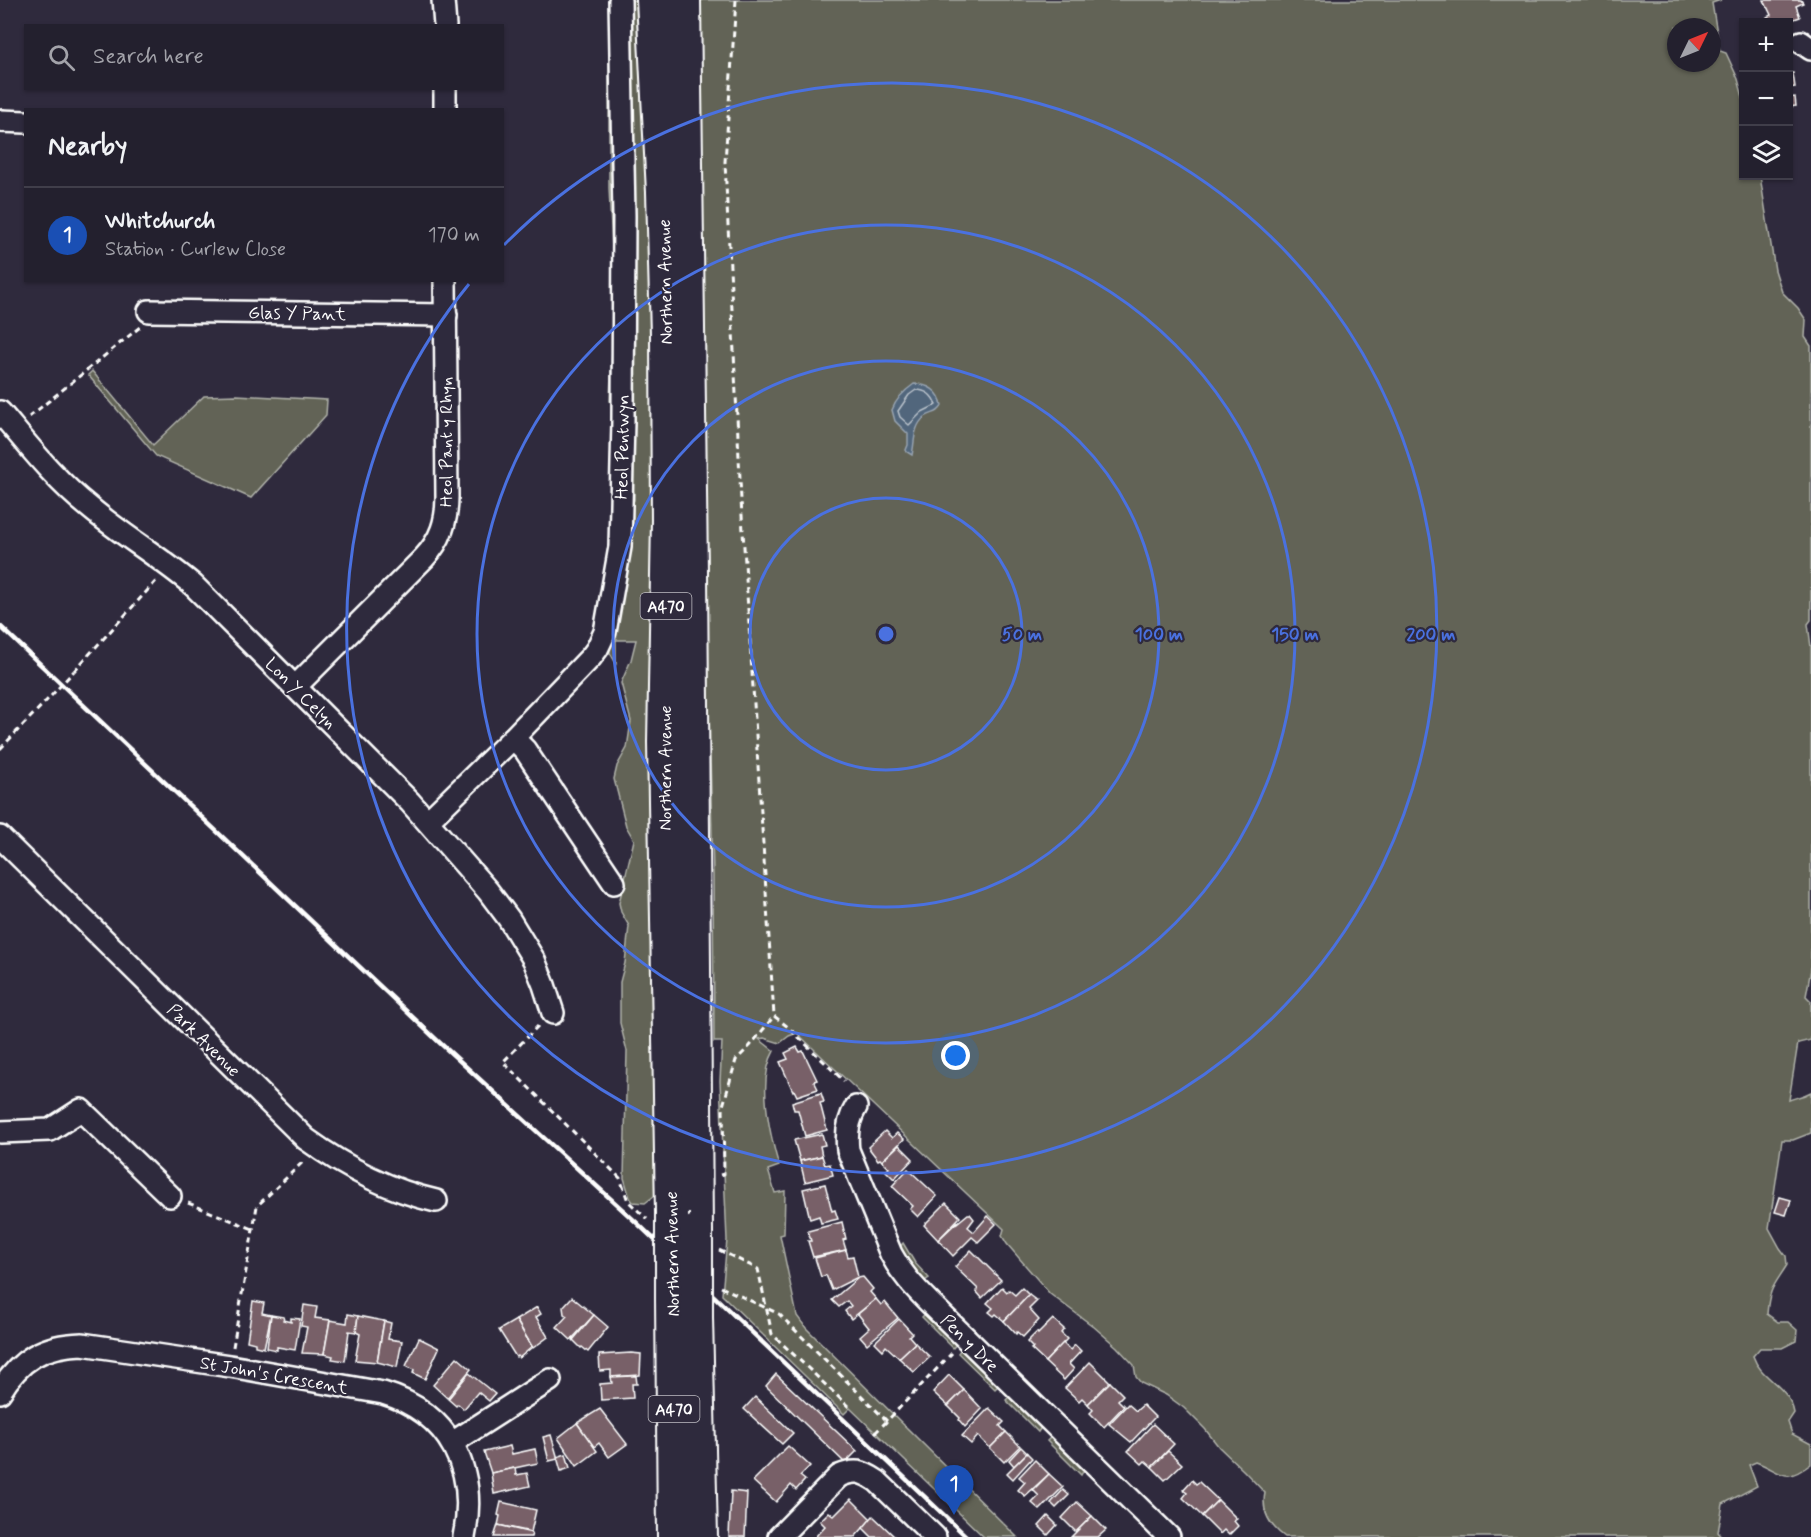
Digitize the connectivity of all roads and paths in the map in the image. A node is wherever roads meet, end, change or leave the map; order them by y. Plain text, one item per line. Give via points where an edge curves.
1 (443, 0) edge
2 (620, 0) edge
3 (654, 0) edge
4 (684, 0) edge
5 (736, 0) edge
6 (445, 24) edge
7 (0, 121) edge
8 (24, 122) edge
9 (446, 282) edge
10 (446, 315) junction
11 (146, 317) joint
12 (0, 412) edge
13 (25, 420) dead end
14 (160, 576) dead end
15 (295, 687) junction
16 (513, 738) junction
17 (0, 748) edge
18 (428, 821) junction
19 (0, 837) edge
20 (614, 883) dead end
21 (774, 1016) junction
22 (546, 1020) joint
23 (844, 1081) dead end
24 (856, 1107) dead end
25 (0, 1132) edge
26 (317, 1147) junction
27 (713, 1178) dead end
28 (170, 1196) joint
29 (436, 1201) dead end
30 (683, 1228) junction
31 (253, 1229) junction
32 (721, 1287) dead end
33 (766, 1308) junction
34 (953, 1352) dead end
35 (230, 1366) junction
36 (550, 1380) dead end
37 (0, 1392) edge
38 (850, 1408) dead end
39 (887, 1421) junction
40 (875, 1432) dead end
41 (452, 1443) junction
42 (464, 1537) edge
43 (674, 1537) edge
44 (701, 1537) edge
45 (779, 1537) edge
46 (935, 1537) edge
47 (1169, 1537) edge

1 - 6 street
2 - 16 street, Heol Pentwyn via 624,421 618,562 605,632 597,649
3 - 30 highway, Northern Avenue / A470 via 666,322 664,742
4 - 30 highway, Northern Avenue / A470 via 692,573
5 - 21 path via 725,162 741,500
7 - 8 street
9 - 10 street, Heol Pant y Rhyn
10 - 11 street, Glas Y Pant
10 - 15 street, Heol Pant y Rhyn via 445,525 424,558
11 - 13 path
12 - 15 street, Lon Y Celyn via 72,493 193,585
14 - 17 path, bridge
15 - 18 street, Lon Y Celyn
16 - 18 street, Heol Pentwyn
16 - 20 street
18 - 22 street, Lon Y Celyn via 488,891 522,939 544,985
19 - 26 street, Park Avenue via 293,1128
21 - 23 path
21 - 27 path via 736,1060 723,1106 724,1174
22 - 30 path via 502,1062 620,1178 628,1201
24 - 47 street, Pen y Dre via 846,1137 848,1150 891,1254 911,1285
25 - 28 street via 50,1130 81,1110
26 - 29 street, Park Avenue via 382,1184
26 - 31 path via 257,1206
28 - 31 path
30 - 33 path via 758,1269
30 - 43 highway, Northern Avenue / A470, bridge via 672,1298
30 - 44 highway, Northern Avenue / A470, bridge via 696,1317
31 - 35 path
32 - 33 path
33 - 38 path via 772,1334
33 - 39 path via 779,1314
34 - 39 path
35 - 37 street, St John's Crescent via 82,1344 66,1345 31,1356
35 - 41 street, St John's Crescent via 397,1397 428,1417
36 - 41 street
39 - 40 path
41 - 42 street, St John's Crescent via 469,1503
45 - 46 street via 839,1476 858,1472 877,1481

